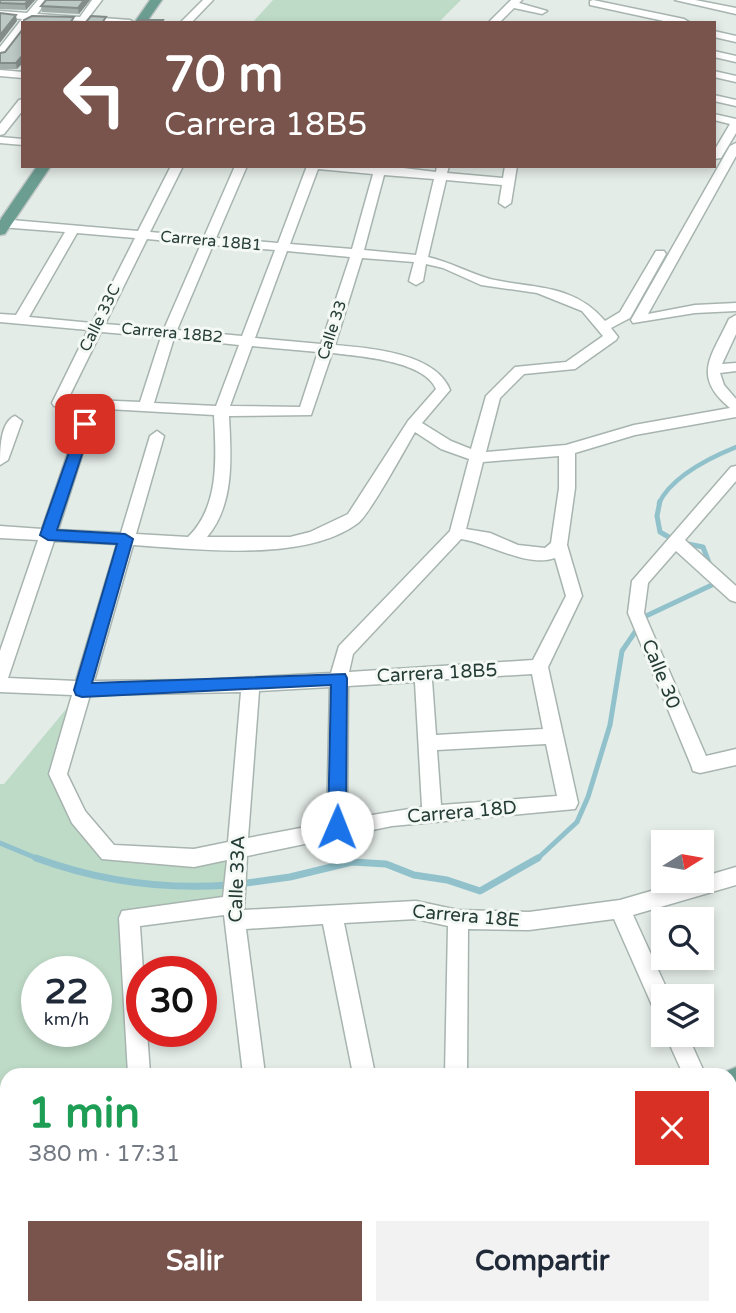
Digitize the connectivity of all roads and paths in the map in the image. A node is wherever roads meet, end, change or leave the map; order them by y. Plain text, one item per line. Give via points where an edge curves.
1 (43, 0) edge
2 (97, 0) edge
3 (156, 0) edge
4 (208, 0) edge
5 (680, 0) edge
6 (514, 2) edge
7 (700, 4) junction
8 (542, 11) dead end
9 (736, 11) edge
10 (0, 14) edge
11 (26, 21) edge
12 (81, 21) edge
13 (141, 21) edge
14 (187, 21) edge
15 (495, 21) edge
16 (649, 21) edge
17 (677, 21) edge
18 (684, 21) edge
19 (21, 27) edge
20 (716, 34) edge
21 (736, 38) edge
22 (0, 54) edge
23 (716, 54) edge
24 (736, 59) edge
25 (0, 74) edge
26 (716, 74) edge
27 (21, 75) edge
28 (736, 79) edge
29 (716, 98) edge
30 (736, 103) edge
31 (21, 105) edge
32 (716, 117) edge
33 (736, 122) edge
34 (0, 132) edge
35 (0, 140) edge
36 (21, 142) edge
37 (736, 146) edge
38 (716, 157) edge
39 (43, 168) edge
40 (176, 168) edge
41 (240, 168) edge
42 (312, 168) edge
43 (360, 168) edge
44 (511, 168) edge
45 (710, 168) edge
46 (380, 169) edge
47 (442, 171) edge
48 (509, 182) junction
49 (505, 203) dead end
50 (2, 226) edge
51 (74, 229) junction
52 (142, 235) junction
53 (211, 241) junction
54 (283, 247) junction
55 (357, 254) junction
56 (422, 259) junction
57 (416, 281) dead end
58 (736, 307) edge
59 (0, 318) edge
60 (736, 319) edge
61 (20, 320) junction
62 (95, 326) junction
63 (603, 327) junction
64 (169, 333) junction
65 (248, 340) junction
66 (326, 348) junction
67 (736, 367) edge
68 (713, 369) junction
69 (736, 406) edge
70 (146, 407) junction
71 (221, 411) junction
72 (736, 412) edge
73 (15, 421) dead end
74 (85, 424) dead end
75 (414, 424) junction
76 (157, 436) dead end
77 (567, 450) junction
78 (477, 457) junction
79 (0, 460) edge
80 (733, 481) edge
81 (0, 532) edge
82 (457, 533) junction
83 (48, 535) junction
84 (125, 539) junction
85 (676, 542) junction
86 (192, 543) junction
87 (559, 545) junction
88 (736, 596) edge
89 (538, 667) junction
90 (423, 673) junction
91 (0, 677) edge
92 (339, 678) junction
93 (251, 684) junction
94 (0, 685) edge
95 (82, 690) junction
96 (553, 736) junction
97 (428, 743) junction
98 (736, 757) edge
99 (432, 815) junction
100 (337, 827) junction
101 (236, 849) junction
102 (736, 876) edge
103 (620, 909) junction
104 (233, 913) junction
105 (332, 916) junction
106 (458, 919) junction
107 (653, 984) edge
108 (682, 1047) edge
109 (139, 1068) edge
110 (253, 1068) edge
111 (363, 1068) edge
112 (457, 1068) edge
113 (691, 1068) edge

1 - 11 street
2 - 12 street
3 - 13 main road
4 - 14 street
5 - 7 street
6 - 8 street
6 - 15 street
7 - 9 street
7 - 18 street
10 - 11 street
11 - 12 street
16 - 17 street via 589,5
19 - 22 street
20 - 21 street
23 - 24 street
25 - 27 street
26 - 28 street
29 - 30 street
31 - 34 street
32 - 33 street
33 - 38 street
35 - 36 street
37 - 58 street via 638,320
39 - 50 main road
40 - 52 street, Calle 33C
41 - 53 street
42 - 54 street
43 - 46 street
44 - 48 street
45 - 63 street via 625,315
46 - 47 street
46 - 55 street, Calle 33
47 - 48 street
47 - 56 street
48 - 49 street
50 - 51 street, Carrera 18B1
51 - 52 street, Carrera 18B1
51 - 61 street
52 - 53 street, Carrera 18B1
52 - 62 street, Calle 33C
53 - 54 street, Carrera 18B1
53 - 64 street
54 - 55 street, Carrera 18B1
54 - 65 street
55 - 56 street, Carrera 18B1
55 - 66 street, Calle 33
56 - 57 street
56 - 63 street, Carrera 18B1 via 486,282 540,289 587,308
59 - 61 street, Carrera 18B2
60 - 68 street
61 - 62 street, Carrera 18B2
62 - 64 street, Carrera 18B2
62 - 70 street, Calle 33C via 59,403
63 - 78 street via 611,337 570,366 520,370 493,396
64 - 65 street, Carrera 18B2
64 - 70 street
65 - 66 street, Carrera 18B2
65 - 71 street
66 - 71 street, Calle 33 via 306,412
66 - 75 street, Carrera 18B2 via 416,363 439,379 443,390
67 - 68 street
68 - 69 street via 713,378
70 - 71 street
71 - 86 street via 220,487 211,522
72 - 77 street via 634,430
73 - 79 street
74 - 83 street
75 - 78 street via 446,445
75 - 86 street via 354,518 290,543
76 - 84 street
77 - 78 street
77 - 87 street
78 - 82 street
80 - 85 street
81 - 83 street
82 - 87 street via 484,537 516,551 548,554
82 - 92 street via 345,651
83 - 84 street
83 - 91 street
84 - 86 street
84 - 95 street
85 - 88 street
85 - 98 street, Calle 30 via 640,581 636,613 700,765
87 - 89 street via 574,596
89 - 90 street, Carrera 18B5
89 - 96 street
90 - 92 street, Carrera 18B5
90 - 97 street
92 - 93 street, Carrera 18B5
92 - 100 street
93 - 95 street, Carrera 18B5
93 - 101 street, Calle 33A
94 - 95 street, Carrera 18B5
95 - 101 street, Carrera 18D via 58,774 66,798 88,833 109,853 194,858
96 - 97 street
96 - 99 street, Carrera 18D via 568,803
97 - 99 street
99 - 100 street, Carrera 18D
100 - 101 street, Carrera 18D
101 - 104 street, Calle 33A
102 - 103 street, Carrera 18E
103 - 106 street, Carrera 18E via 528,922
103 - 107 street
104 - 105 street, Carrera 18E
104 - 109 street, Carrera 18E via 129,918
104 - 110 street, Calle 33A
105 - 106 street, Carrera 18E via 416,910
105 - 111 street
106 - 112 street
108 - 113 street

